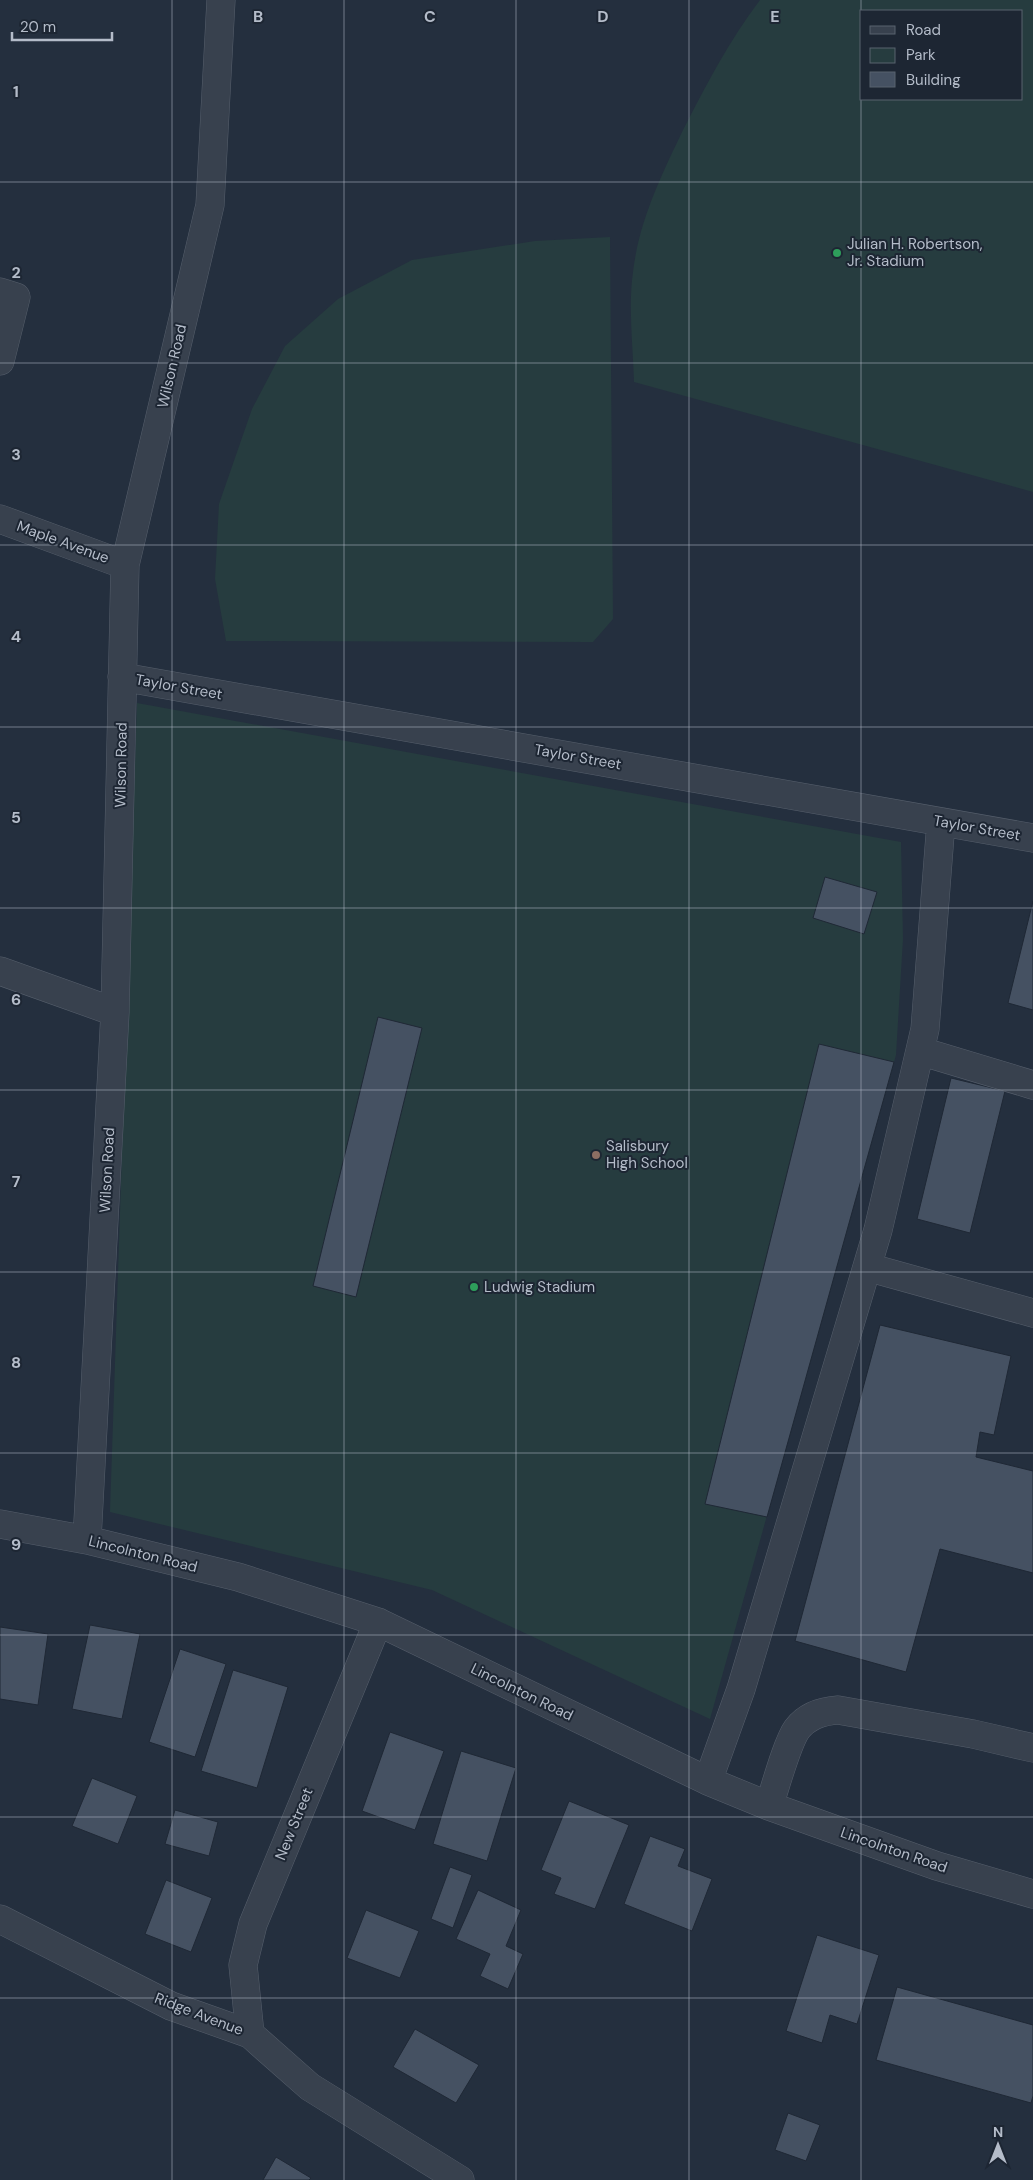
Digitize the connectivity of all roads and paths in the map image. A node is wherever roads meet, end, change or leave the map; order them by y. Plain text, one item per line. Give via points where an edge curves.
1 (221, 0) edge
2 (0, 292) edge
3 (0, 361) edge
4 (0, 519) edge
5 (125, 565) junction
6 (122, 677) junction
7 (941, 822) junction
8 (1033, 838) edge
9 (0, 971) edge
10 (115, 1012) junction
11 (920, 1051) junction
12 (1033, 1084) edge
13 (867, 1266) junction
14 (1033, 1313) edge
15 (0, 1524) edge
16 (87, 1540) junction
17 (378, 1622) junction
18 (1033, 1748) edge
19 (708, 1781) junction
20 (769, 1806) junction
21 (1033, 1894) edge
22 (0, 1919) edge
23 (250, 2034) junction
24 (460, 2180) edge

1 - 5 street, Wilson Road via 210,205
2 - 3 street via 16,297
4 - 5 street, Maple Avenue
5 - 6 street, Wilson Road
6 - 7 street, Taylor Street
6 - 10 street, Wilson Road
7 - 8 street, Taylor Street
7 - 11 street via 925,1029
9 - 10 street
10 - 16 street, Wilson Road
11 - 12 street
11 - 13 street
13 - 14 street
13 - 19 street via 741,1689
15 - 16 street, Lincolnton Road
16 - 17 street, Lincolnton Road via 238,1577
17 - 19 street, Lincolnton Road
17 - 23 street, New Street via 253,1924 244,1965
18 - 20 street via 964,1732 838,1710 824,1711 797,1730
19 - 20 street, Lincolnton Road
20 - 21 street, Lincolnton Road via 937,1866
22 - 23 street, Ridge Avenue via 171,2006
23 - 24 street, Ridge Avenue via 310,2087

